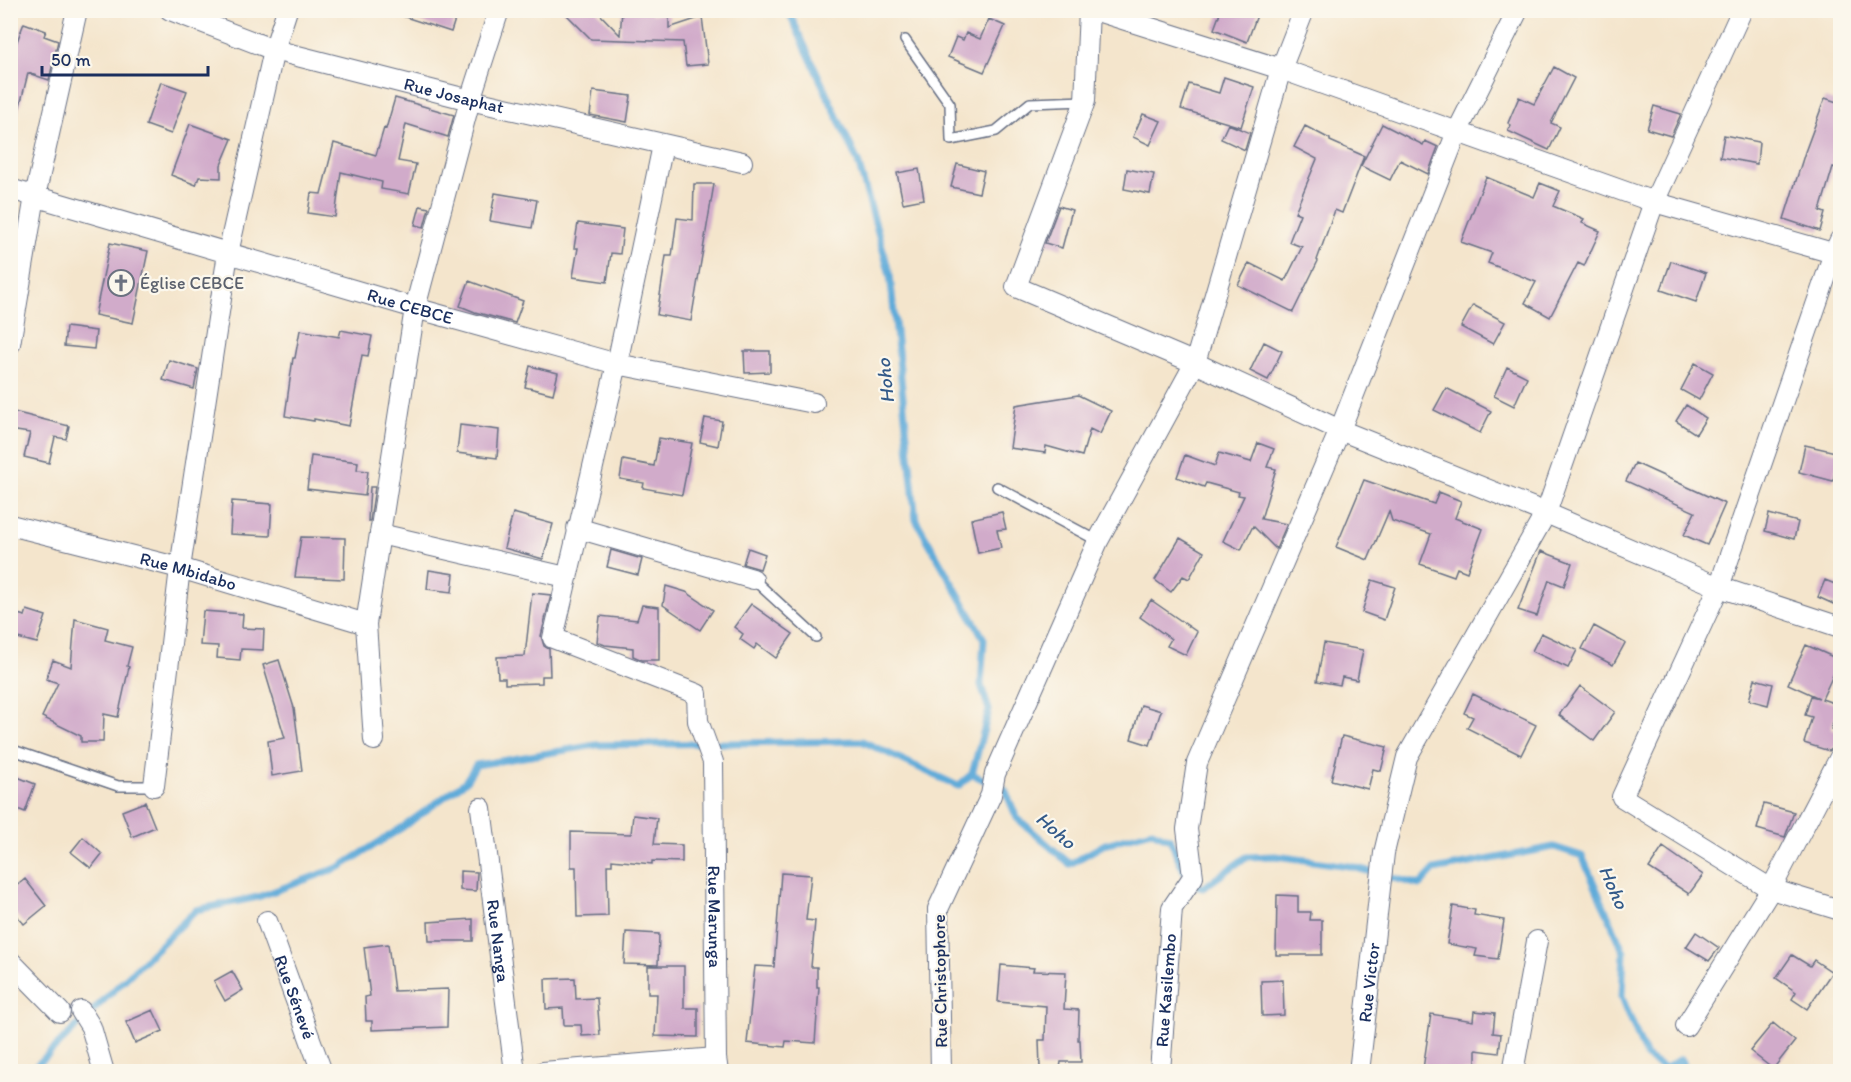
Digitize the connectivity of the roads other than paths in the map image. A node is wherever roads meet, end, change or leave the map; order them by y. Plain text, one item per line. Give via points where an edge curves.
1 (77, 10) edge
2 (170, 10) edge
3 (287, 10) edge
4 (499, 10) edge
5 (1089, 10) edge
6 (1094, 10) edge
7 (1304, 10) edge
8 (1518, 10) edge
9 (1742, 10) edge
10 (905, 40) dead end
11 (274, 50) junction
12 (1281, 69) junction
13 (470, 100) junction
14 (1085, 101) junction
15 (1457, 132) junction
16 (663, 145) junction
17 (742, 162) dead end
18 (10, 189) edge
19 (35, 196) junction
20 (1654, 202) junction
21 (1838, 250) edge
22 (228, 254) junction
23 (416, 308) junction
24 (10, 344) edge
25 (1195, 363) junction
26 (617, 364) junction
27 (814, 403) dead end
28 (1340, 430) junction
29 (997, 487) dead end
30 (1546, 513) junction
31 (10, 525) edge
32 (577, 528) junction
33 (380, 534) junction
34 (1098, 541) junction
35 (180, 568) junction
36 (566, 577) junction
37 (753, 579) joint
38 (1719, 587) junction
39 (366, 624) junction
40 (1840, 627) edge
41 (816, 637) dead end
42 (374, 740) dead end
43 (10, 749) edge
44 (1840, 757) edge
45 (154, 786) joint
46 (481, 808) dead end
47 (1771, 889) junction
48 (1840, 910) edge
49 (267, 921) dead end
50 (1537, 941) dead end
51 (10, 961) edge
52 (60, 1012) dead end
53 (86, 1019) dead end
54 (1686, 1026) dead end
55 (717, 1065) edge
56 (104, 1071) edge
57 (322, 1071) edge
58 (515, 1071) edge
59 (543, 1071) edge
60 (942, 1071) edge
61 (1160, 1071) edge
62 (1359, 1071) edge
63 (1513, 1071) edge

1 - 19 street
2 - 11 street, Rue Josaphat
3 - 11 street
4 - 13 street
5 - 14 street
6 - 12 street
7 - 12 street, Rue Christophore
8 - 15 street
9 - 20 street, Rue Victor
10 - 14 lane via 950,104 951,140 996,131 1030,103
11 - 13 street, Rue Josaphat
11 - 22 street
12 - 15 street
12 - 25 street, Rue Christophore
13 - 16 street, Rue Josaphat
13 - 23 street
14 - 25 street via 1016,287
15 - 20 street
15 - 28 street
16 - 17 street, Rue Josaphat
16 - 26 street
18 - 19 street, Rue CEBCE
19 - 22 street, Rue CEBCE
19 - 24 street
20 - 21 street
20 - 30 street, Rue Victor
21 - 38 street
22 - 23 street, Rue CEBCE
22 - 35 street
23 - 26 street, Rue CEBCE
23 - 33 street
25 - 28 street
25 - 34 street, Rue Christophore
26 - 27 street, Rue CEBCE
26 - 32 street
28 - 30 street
28 - 61 street, Rue Kasilembo via 1197,763 1187,829 1193,877 1172,908
29 - 34 lane
30 - 38 street
30 - 62 street, Rue Victor via 1407,757 1384,853
31 - 35 street, Rue Mbidabo
32 - 36 street
32 - 37 street
33 - 36 street
33 - 39 street
34 - 60 street, Rue Christophore via 995,774 991,795 938,909
35 - 39 street, Rue Mbidabo
35 - 45 street
36 - 55 street, Rue Marunga via 553,638 697,694 698,721 712,762
37 - 41 lane
38 - 40 street
38 - 47 street via 1622,797
39 - 42 street
43 - 45 lane via 118,786
44 - 47 street
46 - 58 street, Rue Nanga
47 - 48 street
47 - 54 street
49 - 57 street, Rue Sénevé
50 - 63 street
51 - 52 street
53 - 56 street
55 - 59 street

